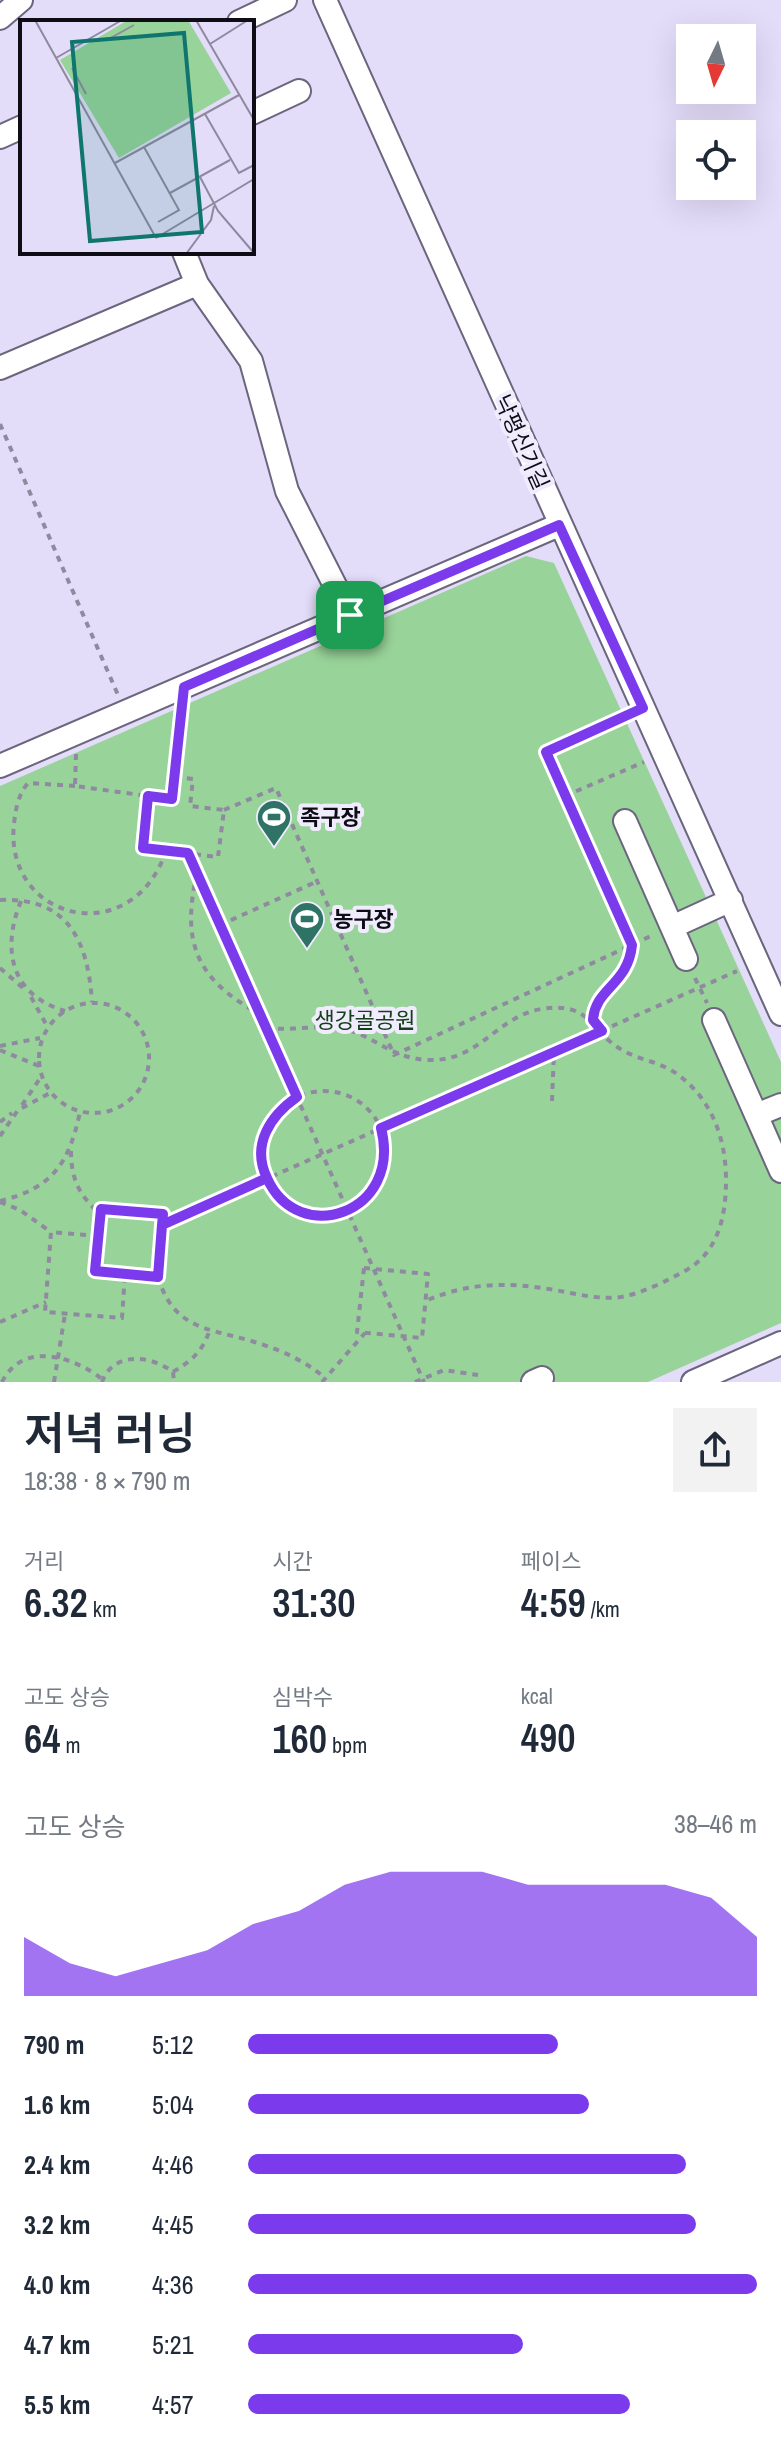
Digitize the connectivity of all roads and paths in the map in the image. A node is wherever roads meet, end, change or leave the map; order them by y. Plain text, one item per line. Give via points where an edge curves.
1 (21, 0) edge
2 (285, 0) edge
3 (325, 0) edge
4 (0, 18) edge
5 (243, 20) edge
6 (299, 91) dead end
7 (254, 112) edge
8 (20, 128) edge
9 (0, 137) edge
10 (185, 254) edge
11 (197, 284) junction
12 (0, 368) edge
13 (0, 424) edge
14 (559, 525) junction
15 (350, 615) junction
16 (184, 687) junction
17 (643, 708) junction
18 (126, 711) junction
19 (77, 732) junction
20 (664, 753) junction
21 (0, 766) edge
22 (175, 777) junction
23 (75, 786) junction
24 (148, 796) junction
25 (565, 796) junction
26 (224, 810) junction
27 (625, 821) dead end
28 (166, 851) junction
29 (188, 853) junction
30 (197, 873) junction
31 (318, 881) junction
32 (0, 900) edge
33 (731, 900) junction
34 (21, 901) junction
35 (220, 925) junction
36 (672, 927) junction
37 (632, 945) junction
38 (686, 959) joint
39 (758, 962) junction
40 (0, 968) edge
41 (700, 988) junction
42 (29, 995) junction
43 (92, 1002) junction
44 (65, 1011) junction
45 (260, 1014) junction
46 (781, 1014) edge
47 (593, 1020) junction
48 (714, 1020) joint
49 (47, 1026) junction
50 (266, 1028) junction
51 (602, 1031) junction
52 (42, 1037) junction
53 (0, 1048) edge
54 (554, 1052) junction
55 (394, 1055) junction
56 (39, 1066) junction
57 (41, 1077) junction
58 (50, 1093) junction
59 (297, 1097) junction
60 (552, 1101) dead end
61 (781, 1105) edge
62 (18, 1110) junction
63 (80, 1112) junction
64 (756, 1115) junction
65 (0, 1122) edge
66 (381, 1128) junction
67 (0, 1136) edge
68 (71, 1147) junction
69 (322, 1154) junction
70 (781, 1171) edge
71 (267, 1178) junction
72 (0, 1202) edge
73 (348, 1211) junction
74 (100, 1214) junction
75 (162, 1225) junction
76 (51, 1232) junction
77 (98, 1236) junction
78 (373, 1269) junction
79 (125, 1274) junction
80 (158, 1277) junction
81 (425, 1301) junction
82 (46, 1302) junction
83 (65, 1314) junction
84 (0, 1322) edge
85 (209, 1332) junction
86 (365, 1333) junction
87 (403, 1336) junction
88 (781, 1343) edge
89 (59, 1355) junction
90 (173, 1372) junction
91 (478, 1375) dead end
92 (102, 1380) edge
93 (324, 1380) edge
94 (423, 1380) edge
95 (2, 1382) edge
96 (54, 1382) edge
97 (174, 1382) edge
98 (415, 1382) edge
99 (693, 1382) edge

1 - 4 street
2 - 5 street
3 - 14 street, 낙평신기길
6 - 7 street
8 - 9 street
10 - 11 street
11 - 12 street
11 - 15 street via 251,361 287,491
13 - 18 path
14 - 15 street
14 - 17 street, 낙평신기길
15 - 16 street
16 - 18 street
16 - 22 path
17 - 20 street, 낙평신기길
17 - 25 path via 546,752
18 - 19 street
19 - 21 street
19 - 23 path
20 - 25 path
20 - 33 street, 낙평신기길
22 - 24 path via 172,799
22 - 26 path via 193,779 190,806
23 - 24 path
23 - 28 path via 28,783 20,793 12,838 24,879 38,894 78,912 114,911 150,886
24 - 28 path via 143,848
25 - 37 path
26 - 29 path via 218,857
26 - 31 path via 276,788
27 - 36 street
28 - 29 path
29 - 30 path
30 - 35 path
30 - 45 path via 189,922 199,960 221,990
31 - 35 path
31 - 55 path
32 - 34 path
33 - 36 street
33 - 39 street, 낙평신기길
34 - 42 path via 12,945
34 - 43 path via 49,909 75,931 88,964
35 - 45 path
36 - 37 path
36 - 38 street
37 - 47 path via 627,967 594,1007
37 - 55 path
38 - 41 path
39 - 41 path
39 - 46 street, 낙평신기길
40 - 42 path
41 - 48 path
41 - 51 path
42 - 44 path
42 - 49 path
43 - 44 path
43 - 63 path via 111,1005 141,1027 149,1064 133,1098 117,1108
44 - 49 path
45 - 50 path
47 - 51 path
47 - 55 path via 569,1010 539,1010 506,1024 459,1056 428,1060
48 - 64 street
49 - 52 path
50 - 55 path via 338,1028 373,1040
50 - 59 path
51 - 54 path
51 - 81 path via 623,1051 678,1074 718,1126 725,1148 726,1195 709,1253 660,1284 620,1297 494,1283 450,1290
52 - 53 path
52 - 56 path
53 - 56 path
54 - 60 path
54 - 66 path
56 - 57 path
57 - 58 path
57 - 62 path
58 - 62 path
58 - 63 path
59 - 66 path via 316,1091 355,1099
59 - 69 path
59 - 71 path via 267,1126 261,1147
61 - 64 street
62 - 65 path
62 - 67 path
63 - 68 path
64 - 70 street
66 - 69 path
66 - 73 path via 386,1147 381,1176 365,1201
68 - 72 path via 52,1176
68 - 74 path via 73,1178
69 - 71 path
69 - 73 path
71 - 73 path via 286,1203 305,1213
71 - 75 path
72 - 76 path
73 - 78 path
74 - 75 path via 101,1209 163,1214
74 - 77 path
75 - 80 path
76 - 77 path
76 - 82 path
77 - 79 path via 95,1271
78 - 81 path via 428,1274
78 - 86 path via 364,1268 357,1332
78 - 87 path
79 - 80 path
79 - 83 path via 122,1318
80 - 85 path via 164,1298
81 - 87 path via 422,1338
82 - 83 path via 45,1312
82 - 84 path
83 - 89 path
85 - 90 path via 193,1359
85 - 93 path via 288,1354
86 - 87 path
86 - 93 path
87 - 94 path
88 - 99 street
89 - 92 path
89 - 95 path via 18,1364
89 - 96 path
90 - 92 path via 143,1357 123,1360
90 - 97 path
91 - 94 path via 444,1370
94 - 98 path

